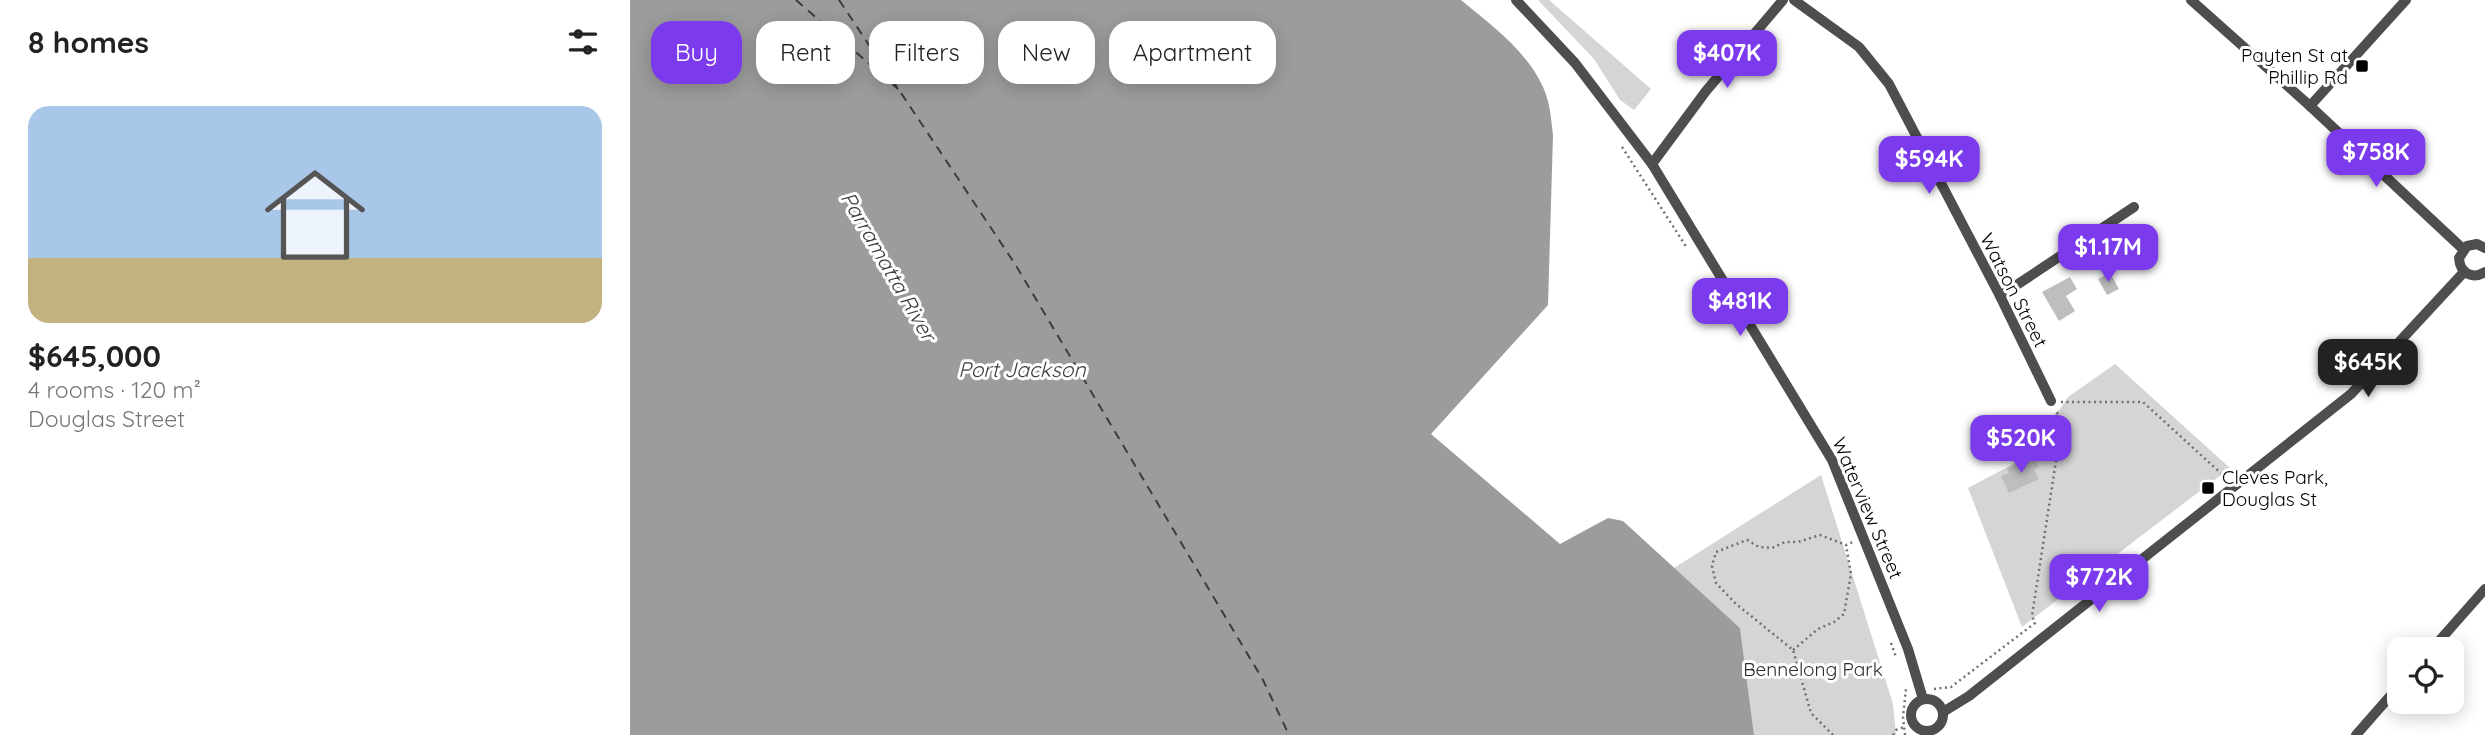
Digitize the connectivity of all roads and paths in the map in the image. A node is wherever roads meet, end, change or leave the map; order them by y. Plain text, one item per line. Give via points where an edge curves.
1 (1516, 0) edge
2 (1783, 0) edge
3 (1794, 0) edge
4 (2191, 0) edge
5 (2406, 0) edge
6 (2310, 106) junction
7 (1623, 148) dead end
8 (1652, 163) junction
9 (2134, 207) dead end
10 (1687, 248) dead end
11 (2485, 248) edge
12 (2463, 249) junction
13 (2465, 272) junction
14 (2485, 272) edge
15 (2000, 296) junction
16 (2051, 401) junction
17 (2235, 487) junction
18 (1862, 538) junction
19 (1846, 545) junction
20 (2485, 589) edge
21 (2443, 637) edge
22 (1890, 640) dead end
23 (1793, 650) junction
24 (1899, 664) dead end
25 (1906, 688) dead end
26 (1922, 695) junction
27 (1906, 698) junction
28 (2387, 700) edge
29 (1943, 712) junction
30 (1904, 727) junction
31 (1926, 733) edge
32 (1833, 735) edge
33 (1893, 735) edge
34 (1905, 735) edge
35 (2356, 735) edge

1 - 8 street, Waterview Street via 1574,63
2 - 8 street
3 - 15 street, Watson Street via 1859,47 1889,83
4 - 6 street
5 - 6 street
6 - 12 street
7 - 10 path
8 - 18 street, Waterview Street via 1832,460
9 - 15 street
11 - 12 street via 2472,244
12 - 13 street via 2459,264
13 - 14 street via 2473,276
13 - 17 street via 2351,394
15 - 16 street, Watson Street
16 - 17 path via 2143,402
16 - 26 path via 2062,422 2032,616 2035,623 1951,687
17 - 29 street
18 - 19 path
18 - 26 street, Waterview Street
19 - 23 path via 1850,574 1844,614
19 - 23 path via 1820,535 1772,548 1746,540 1716,552 1712,566 1716,583
20 - 21 street
22 - 24 path
23 - 32 path via 1811,713
25 - 27 path
26 - 27 path
26 - 29 street via 1938,703
26 - 31 street via 1910,713 1916,727
27 - 30 path
28 - 35 street
29 - 31 street via 1939,726
30 - 33 path
30 - 34 path

